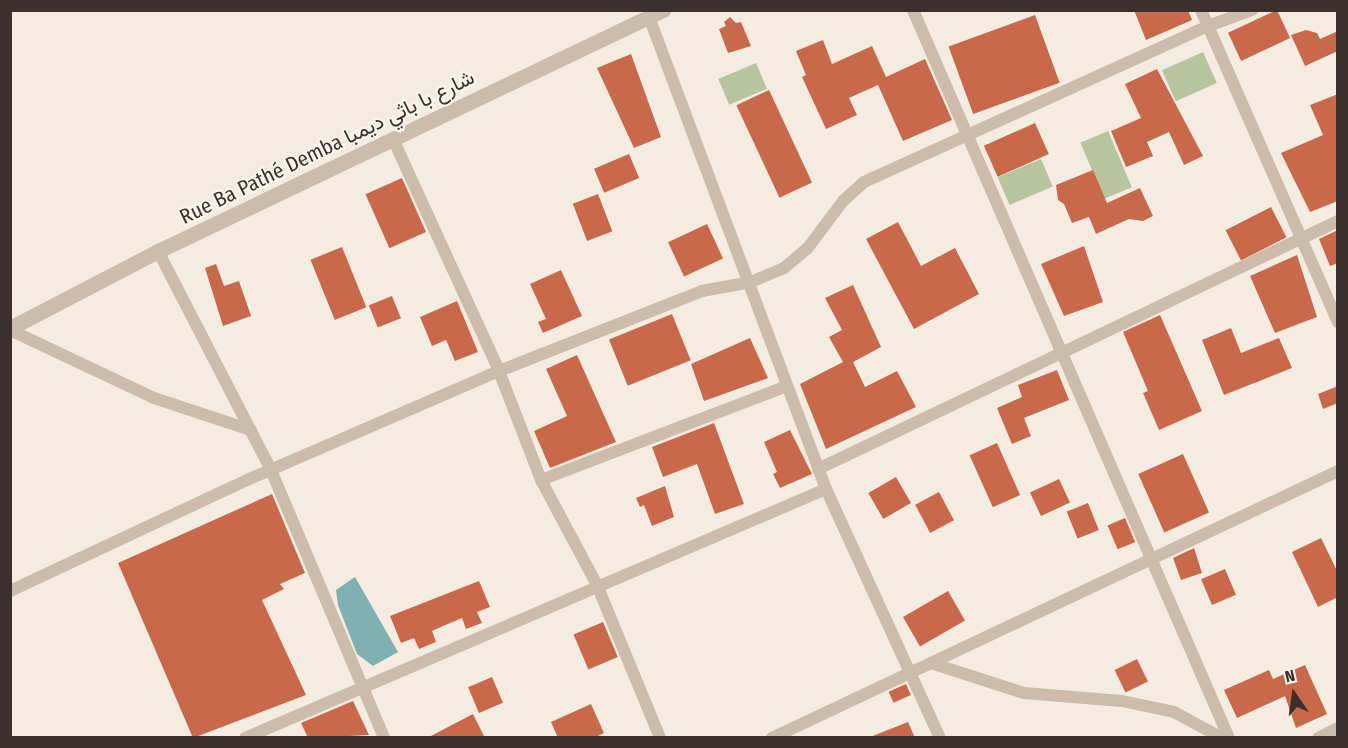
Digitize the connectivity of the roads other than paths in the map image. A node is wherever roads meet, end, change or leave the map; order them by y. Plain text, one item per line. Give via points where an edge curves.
1 (913, 10) edge
2 (1201, 10) edge
3 (1252, 10) edge
4 (656, 14) edge
5 (1208, 26) junction
6 (966, 134) junction
7 (393, 139) junction
8 (1338, 221) edge
9 (1300, 239) junction
10 (158, 251) junction
11 (751, 282) junction
12 (1338, 322) edge
13 (10, 329) edge
14 (1063, 352) junction
15 (499, 371) junction
16 (786, 386) junction
17 (250, 430) junction
18 (818, 469) junction
19 (271, 470) junction
20 (1338, 471) edge
21 (541, 480) junction
22 (826, 489) junction
23 (1154, 557) junction
24 (597, 585) junction
25 (10, 591) edge
26 (931, 663) junction
27 (908, 673) junction
28 (363, 685) junction
29 (1338, 728) edge
30 (245, 738) edge
31 (384, 738) edge
32 (660, 738) edge
33 (772, 738) edge
34 (940, 738) edge
35 (1222, 738) edge
36 (1229, 738) edge
37 (1318, 738) edge

1 - 6 street
2 - 5 street
3 - 5 street
4 - 7 street, Rue Ba Pathé Demba شارع با باثي ديمبا
4 - 11 street
5 - 6 street
5 - 9 street
6 - 11 street via 864,183 843,201 798,258
6 - 14 street
7 - 10 street, Rue Ba Pathé Demba شارع با باثي ديمبا
7 - 15 street
8 - 9 street
9 - 12 street
9 - 14 street
10 - 13 street, Rue Ba Pathé Demba شارع با باثي ديمبا
10 - 17 street
11 - 15 street via 702,291
11 - 16 street
13 - 17 street via 154,398
14 - 18 street
14 - 23 street
15 - 19 street
15 - 21 street
16 - 18 street
16 - 21 street
17 - 19 street
18 - 22 street
19 - 25 street
19 - 28 street
20 - 23 street
21 - 24 street
22 - 24 street
22 - 27 street
23 - 26 street
23 - 36 street
24 - 28 street via 470,644
24 - 32 street
26 - 27 street
26 - 35 street via 1024,693 1122,701 1174,712
27 - 33 street
27 - 34 street
28 - 30 street
28 - 31 street
29 - 37 street

